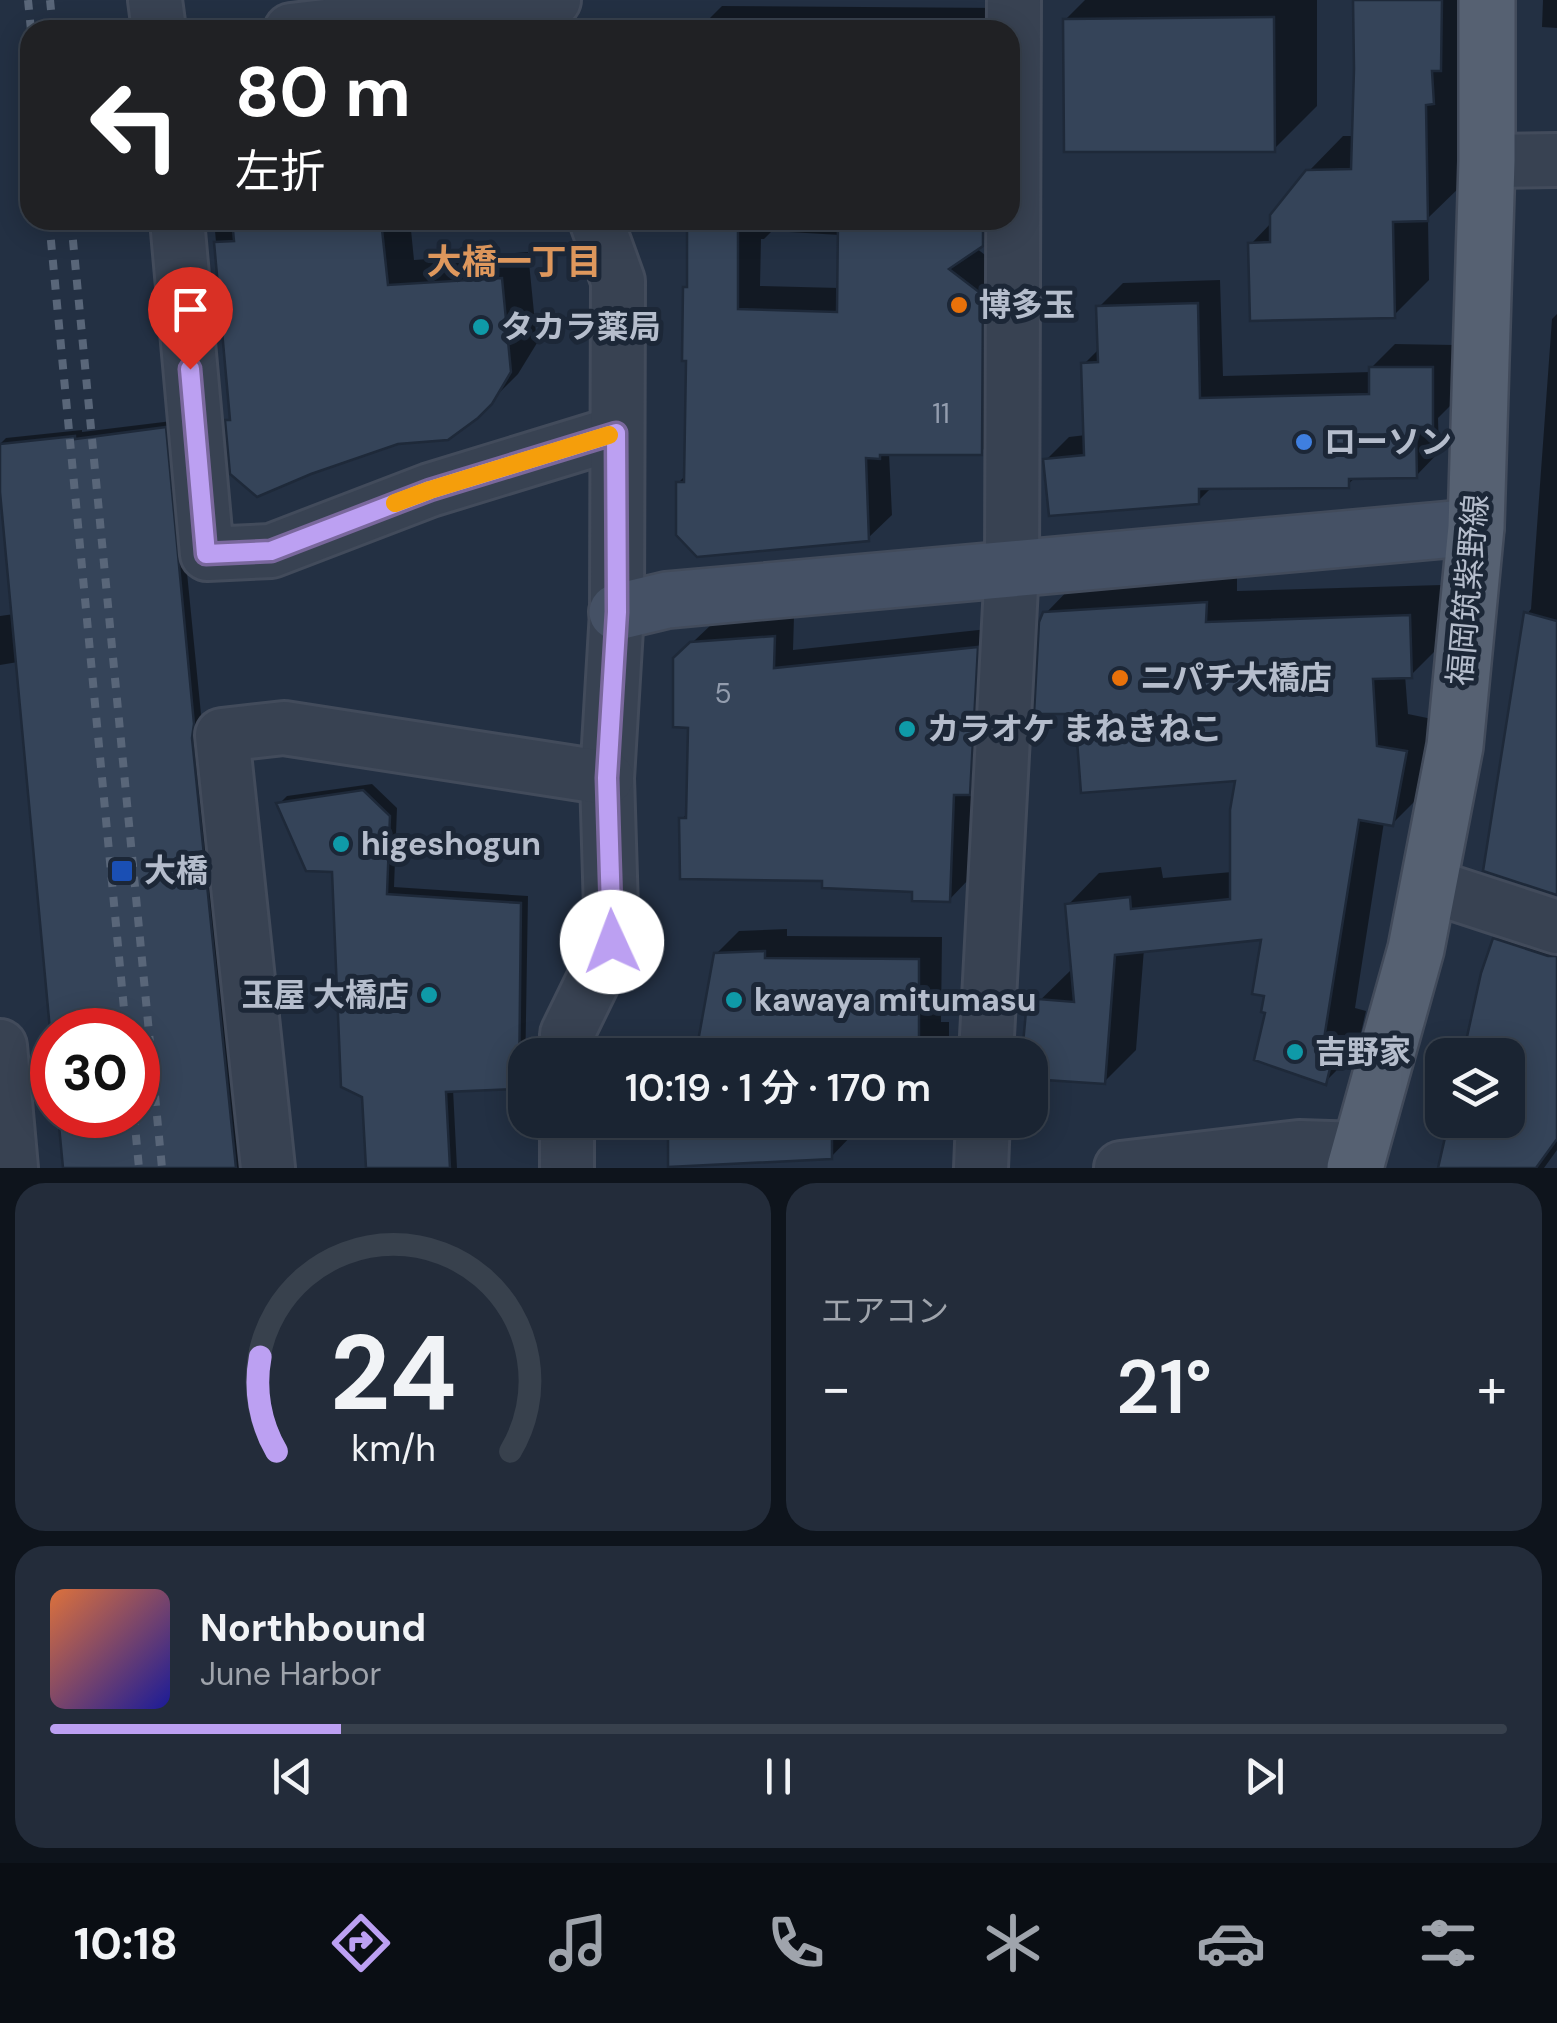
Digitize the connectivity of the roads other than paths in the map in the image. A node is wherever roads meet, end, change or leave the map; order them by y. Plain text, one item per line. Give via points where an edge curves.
1 (554, 0) edge
2 (1486, 0) edge
3 (379, 20) edge
4 (1557, 160) edge
5 (1487, 161) junction
6 (178, 230) edge
7 (600, 230) edge
8 (1013, 230) edge
9 (616, 433) junction
10 (1476, 527) junction
11 (1012, 568) junction
12 (617, 612) junction
13 (607, 778) junction
14 (1428, 886) junction
15 (1557, 927) edge
16 (567, 1038) edge
17 (987, 1038) edge
18 (0, 1046) edge
19 (567, 1138) edge
20 (981, 1138) edge
21 (1358, 1158) edge
22 (10, 1168) edge
23 (268, 1168) edge
24 (567, 1168) edge
25 (980, 1168) edge
26 (1121, 1168) edge

1 - 3 street
2 - 5 main road, 福岡筑紫野線
4 - 5 street
5 - 10 main road, 福岡筑紫野線
6 - 9 street via 206,554 271,551 430,490
7 - 9 street via 618,281
8 - 11 street
9 - 12 street
10 - 11 street
10 - 14 main road, 福岡筑紫野線 via 1455,746
11 - 12 street via 667,600
11 - 17 street
12 - 13 street
13 - 16 street via 612,942
13 - 23 street via 284,728 222,736
14 - 15 street
14 - 21 main road, 福岡筑紫野線
18 - 22 street
19 - 24 street
20 - 25 street
21 - 26 street via 1299,1147

